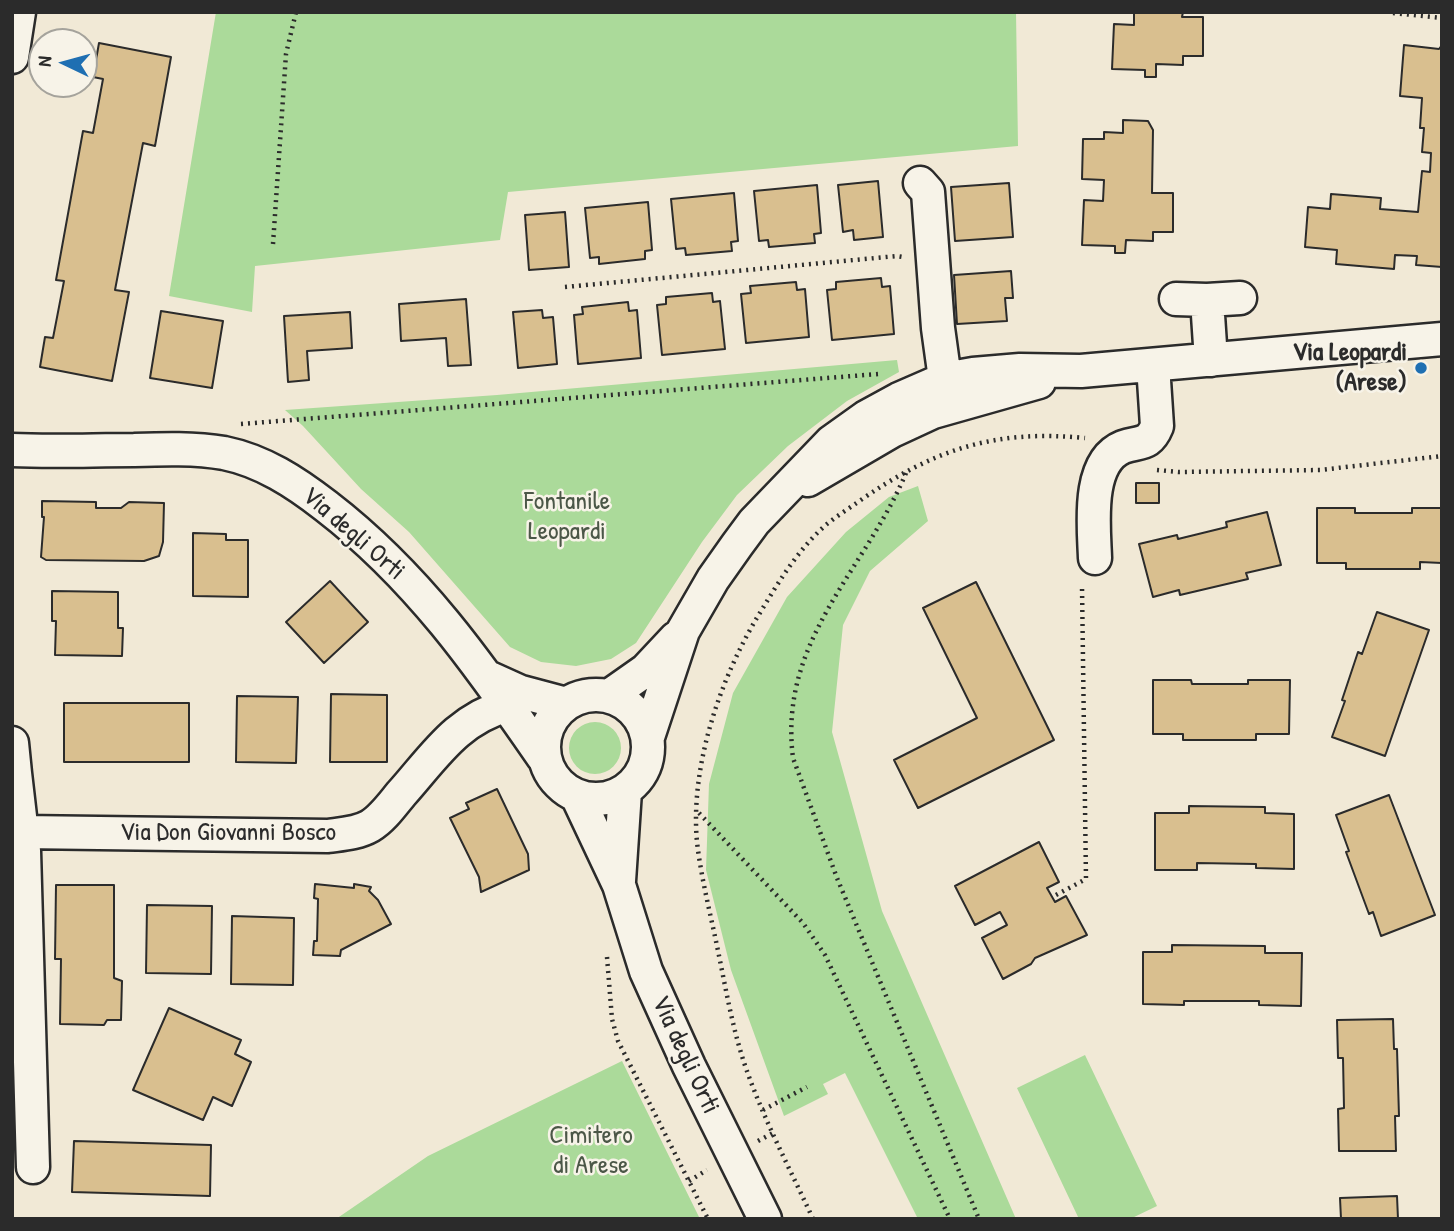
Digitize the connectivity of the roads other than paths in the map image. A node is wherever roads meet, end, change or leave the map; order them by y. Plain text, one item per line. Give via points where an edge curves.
1 (19, 12) edge
2 (12, 57) edge
3 (920, 183) dead end
4 (1240, 298) dead end
5 (1442, 340) edge
6 (1211, 360) junction
7 (1153, 365) junction
8 (1082, 371) junction
9 (945, 379) junction
10 (933, 412) junction
11 (12, 450) edge
12 (777, 497) junction
13 (1089, 565) road end
14 (683, 631) junction
15 (490, 678) junction
16 (609, 696) junction
17 (566, 704) junction
18 (508, 705) junction
19 (648, 737) junction
20 (544, 757) junction
21 (13, 763) edge
22 (625, 791) junction
23 (577, 796) junction
24 (23, 831) junction
25 (619, 885) junction
26 (33, 1167) dead end
27 (765, 1219) edge

1 - 2 street
3 - 9 street via 928,192
4 - 6 street via 1191,299
5 - 6 street
6 - 7 street
7 - 8 street
7 - 13 street via 1157,426 1147,440 1117,451 1098,476
8 - 9 street via 1020,370
8 - 10 street
9 - 10 street
9 - 12 street via 866,417 831,442
10 - 12 street
11 - 15 street, Via degli Orti via 203,451 269,468 352,527 425,597
12 - 14 street via 729,556
14 - 16 street via 646,670
14 - 19 street
15 - 17 street, Via degli Orti
15 - 18 street, Via degli Orti
16 - 17 street via 579,697
16 - 19 street via 634,711
17 - 20 street via 546,731
18 - 20 street, Via degli Orti
18 - 24 street, Via Don Giovanni Bosco via 488,710 461,726 371,826 352,833
19 - 22 street via 644,767
20 - 23 street via 552,777
21 - 24 street
22 - 23 street via 593,800
22 - 25 street, Via degli Orti
23 - 25 street, Via degli Orti
24 - 26 street
25 - 27 street, Via degli Orti via 646,971

